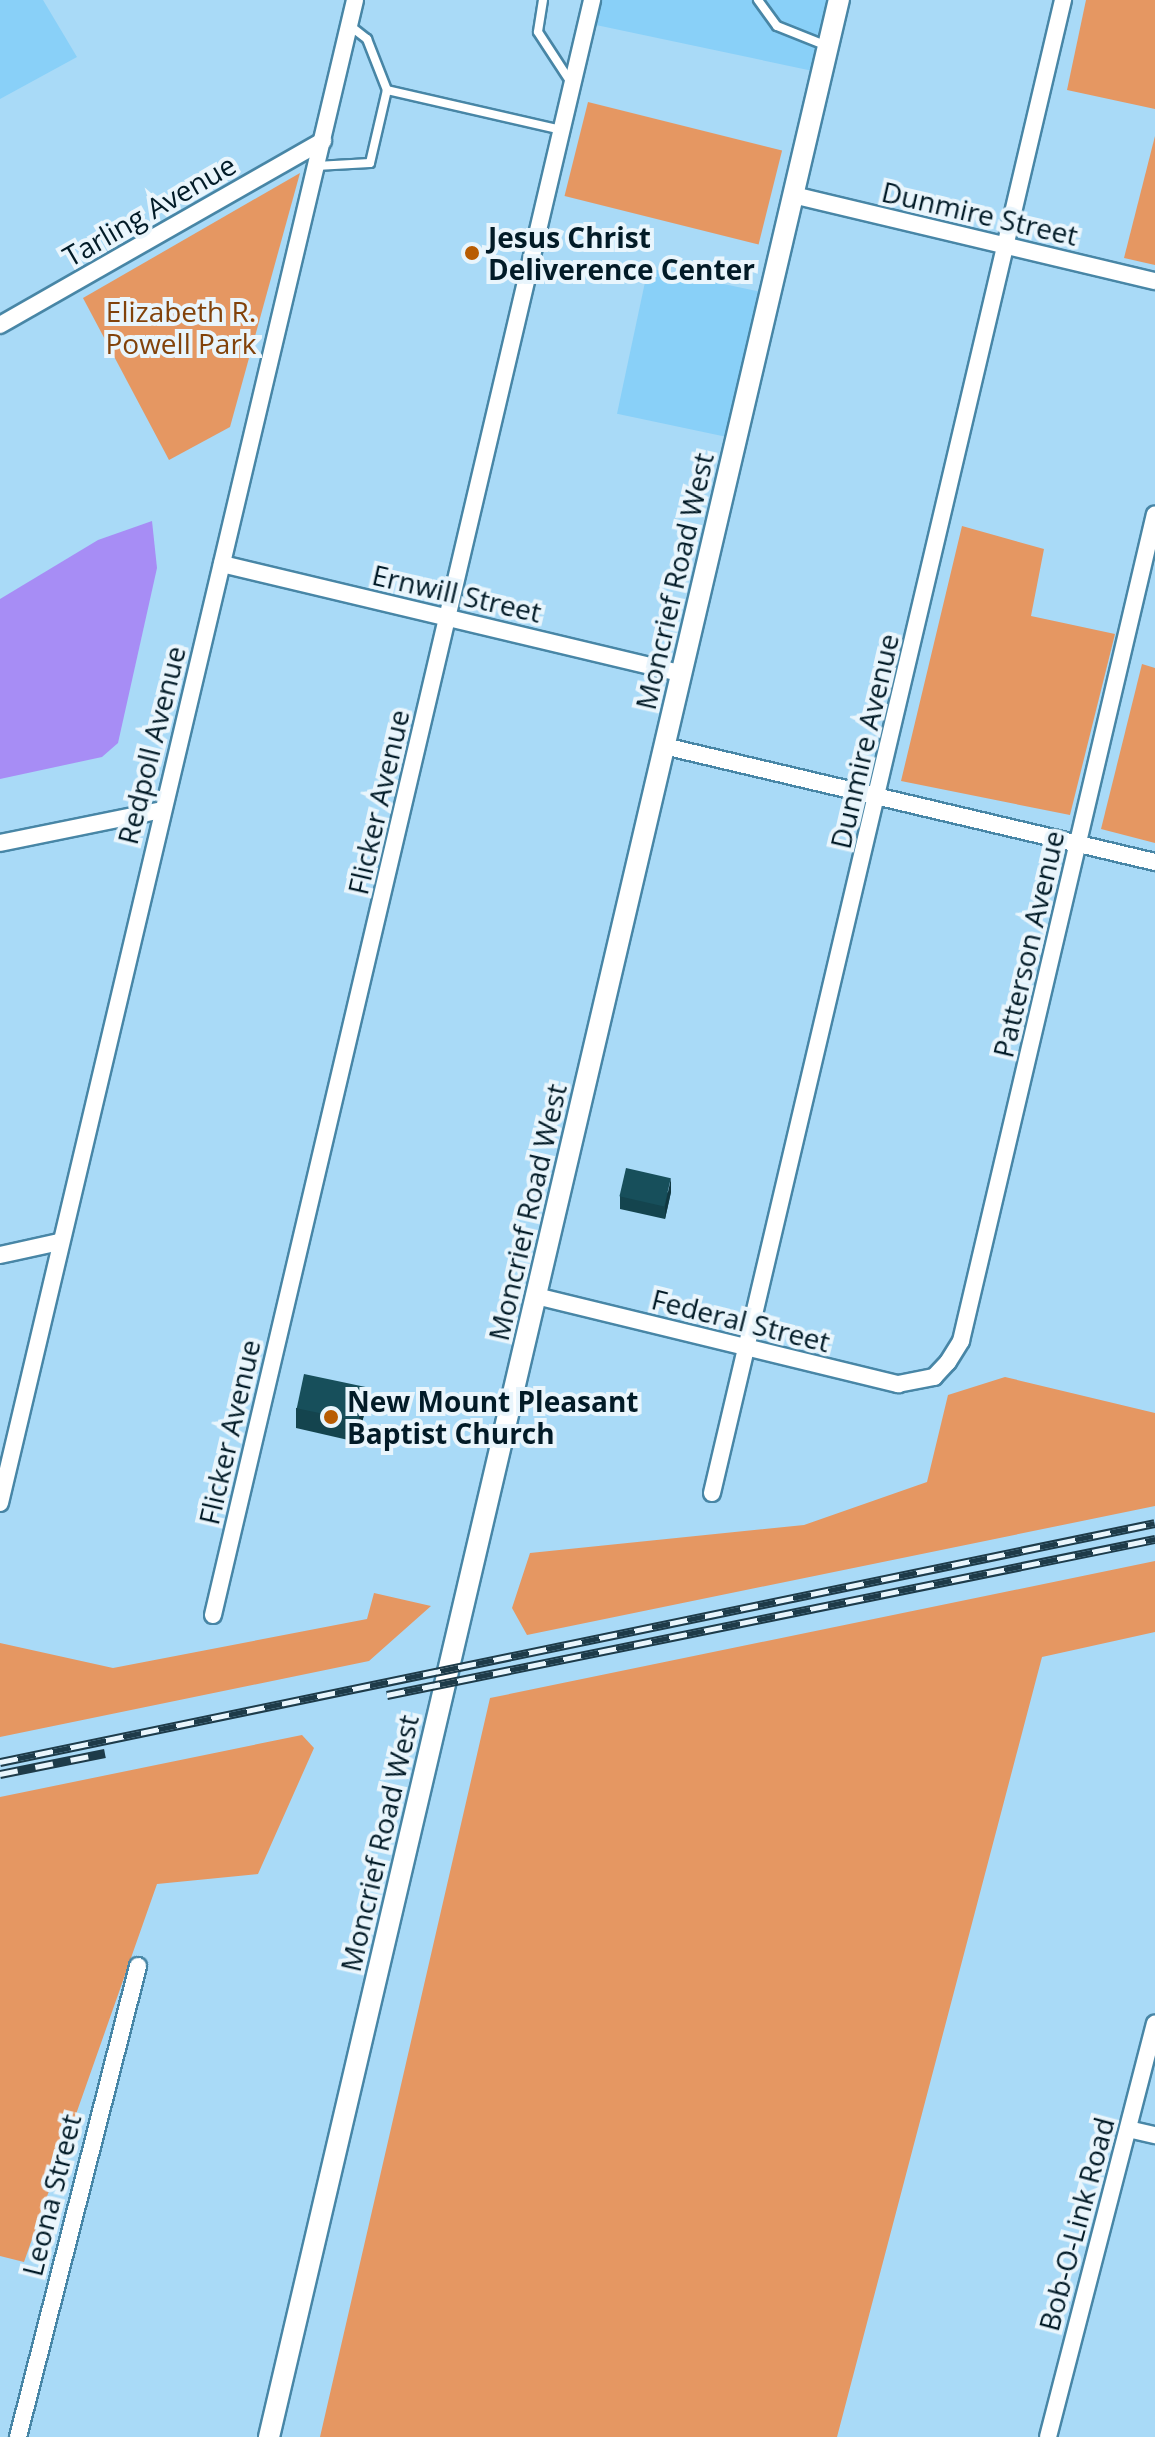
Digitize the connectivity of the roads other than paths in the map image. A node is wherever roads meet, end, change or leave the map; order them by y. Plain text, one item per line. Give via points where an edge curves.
1 (355, 0) edge
2 (543, 0) edge
3 (592, 0) edge
4 (758, 0) edge
5 (839, 0) edge
6 (1063, 0) edge
7 (349, 25) junction
8 (828, 47) junction
9 (572, 84) junction
10 (387, 90) junction
11 (562, 130) junction
12 (323, 141) junction
13 (316, 166) junction
14 (793, 195) junction
15 (1005, 245) junction
16 (1155, 281) edge
17 (0, 325) edge
18 (1155, 514) edge
19 (222, 564) junction
20 (448, 618) junction
21 (681, 673) junction
22 (664, 746) junction
23 (879, 795) junction
24 (162, 810) junction
25 (1078, 842) junction
26 (0, 843) edge
27 (1155, 862) edge
28 (59, 1242) junction
29 (0, 1255) edge
30 (536, 1296) junction
31 (746, 1348) junction
32 (934, 1377) joint
33 (712, 1493) dead end
34 (0, 1503) edge
35 (213, 1615) dead end
36 (138, 1966) dead end
37 (1155, 2024) edge
38 (1128, 2129) junction
39 (1155, 2135) edge
40 (18, 2437) edge
41 (269, 2437) edge
42 (1048, 2437) edge

1 - 7 street, Redpoll Avenue
2 - 9 lane via 538,32
3 - 9 street, Flicker Avenue
4 - 8 lane via 777,26
5 - 8 street, Moncrief Road West
6 - 15 street, Dunmire Avenue
7 - 10 lane via 367,39
7 - 12 street, Redpoll Avenue
8 - 14 street, Moncrief Road West
9 - 11 street, Flicker Avenue
10 - 11 lane
10 - 13 lane via 370,163
11 - 20 street, Flicker Avenue
12 - 13 street, Redpoll Avenue
12 - 17 street, Tarling Avenue
13 - 19 street, Redpoll Avenue
14 - 15 street, Dunmire Street
14 - 21 street, Moncrief Road West
15 - 16 street, Dunmire Street
15 - 23 street, Dunmire Avenue
18 - 25 street, Patterson Avenue
19 - 20 street, Ernwill Street
19 - 24 street, Redpoll Avenue
20 - 21 street, Ernwill Street
20 - 35 street, Flicker Avenue
21 - 22 street, Moncrief Road West
22 - 23 street
22 - 30 street, Moncrief Road West
23 - 25 street
23 - 31 street, Dunmire Avenue
24 - 26 street
24 - 28 street, Redpoll Avenue
25 - 27 street
25 - 32 street, Patterson Avenue via 961,1341
28 - 29 street
28 - 34 street, Redpoll Avenue
30 - 31 street, Federal Street
30 - 41 street, Moncrief Road West
31 - 32 street, Federal Street via 898,1384
31 - 33 street, Dunmire Avenue
36 - 40 street, Leona Street
37 - 38 street, Bob-O-Link Road
38 - 39 street
38 - 42 street, Bob-O-Link Road

